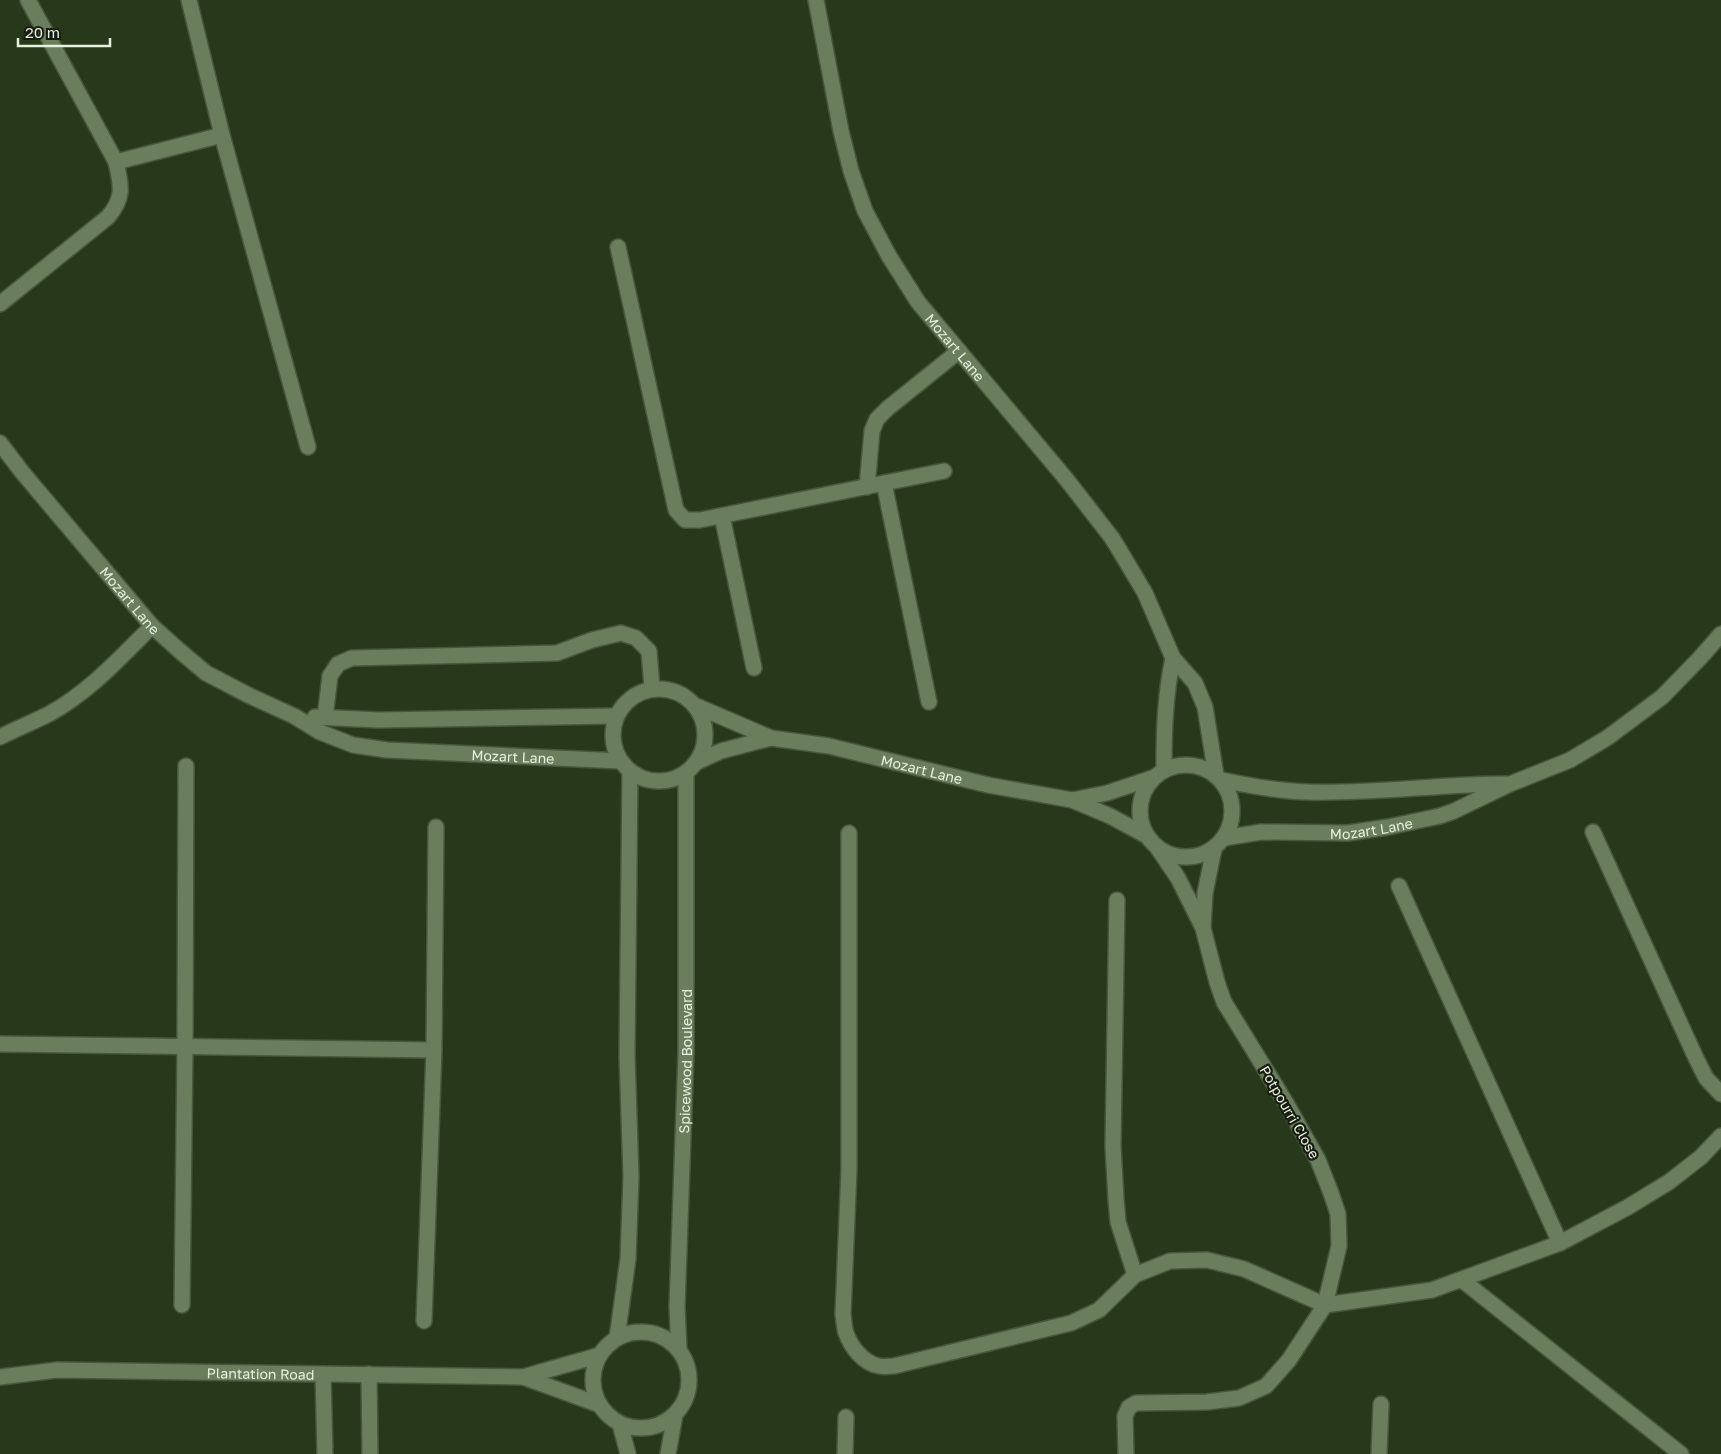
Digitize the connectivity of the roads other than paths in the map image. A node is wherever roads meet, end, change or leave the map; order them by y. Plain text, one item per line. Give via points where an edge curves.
1 (28, 0) edge
2 (189, 0) edge
3 (816, 0) edge
4 (222, 135) junction
5 (116, 162) junction
6 (618, 247) dead end
7 (0, 304) edge
8 (959, 351) junction
9 (0, 443) edge
10 (308, 447) dead end
11 (944, 472) dead end
12 (884, 484) junction
13 (867, 487) junction
14 (722, 516) junction
15 (152, 626) junction
16 (1721, 634) edge
17 (1173, 658) junction
18 (754, 668) dead end
19 (652, 688) junction
20 (929, 702) dead end
21 (694, 705) junction
22 (294, 716) junction
23 (616, 716) junction
24 (325, 717) junction
25 (0, 737) edge
26 (771, 738) junction
27 (186, 766) dead end
28 (625, 766) junction
29 (691, 768) junction
30 (1164, 769) junction
31 (1152, 778) junction
32 (1219, 778) junction
33 (1510, 784) junction
34 (1072, 800) junction
35 (436, 827) dead end
36 (1593, 832) dead end
37 (849, 833) dead end
38 (1152, 842) junction
39 (1219, 843) junction
40 (1399, 886) dead end
41 (1117, 900) dead end
42 (1203, 928) junction
43 (0, 1044) edge
44 (186, 1048) junction
45 (434, 1050) junction
46 (1721, 1094) edge
47 (1721, 1136) edge
48 (1560, 1242) junction
49 (1135, 1275) junction
50 (1462, 1280) junction
51 (182, 1305) dead end
52 (1325, 1305) junction
53 (424, 1321) dead end
54 (617, 1338) junction
55 (679, 1350) junction
56 (600, 1355) junction
57 (323, 1374) junction
58 (369, 1374) junction
59 (0, 1377) edge
60 (523, 1377) junction
61 (1381, 1404) dead end
62 (600, 1405) junction
63 (675, 1415) junction
64 (846, 1417) dead end
65 (620, 1424) junction
66 (1674, 1452) edge
67 (325, 1454) edge
68 (370, 1454) edge
69 (628, 1454) edge
70 (668, 1454) edge
71 (845, 1454) edge
72 (1126, 1454) edge
73 (1379, 1454) edge

1 - 5 street
2 - 4 street
3 - 8 street, Mozart Lane via 841,131 865,211 918,302
4 - 5 street
4 - 10 street
5 - 7 street via 121,187 114,210
6 - 14 street via 676,510 685,520
8 - 13 street via 877,419 872,431
8 - 17 street, Mozart Lane via 1112,538 1145,593
9 - 15 street, Mozart Lane
11 - 12 street
12 - 13 street
12 - 20 street
13 - 14 street
14 - 18 street
15 - 22 street, Mozart Lane via 206,673
15 - 25 street via 102,676 49,714
16 - 33 street, Mozart Lane via 1662,697 1607,738 1570,760
17 - 30 street via 1166,692
17 - 32 street, Mozart Lane via 1195,683 1205,707
19 - 21 street via 682,695
19 - 23 street via 637,693 624,703
19 - 24 street via 649,651 636,638 621,633 557,653 352,658 338,664 330,676
21 - 26 street
21 - 29 street via 702,718 705,733 704,748
22 - 24 street, Mozart Lane
22 - 28 street, Mozart Lane via 320,732 353,745 386,750
23 - 24 street, Mozart Lane via 379,720
23 - 28 street via 612,731 614,747
26 - 29 street via 721,751
26 - 34 street, Mozart Lane via 830,746 988,785
27 - 44 street
28 - 29 street via 643,779 658,782 673,780
28 - 54 street via 631,1177 628,1259
29 - 55 street, Spicewood Boulevard via 677,1307
30 - 31 street
30 - 32 street via 1179,764 1195,765 1210,770
31 - 34 street, Mozart Lane via 1107,793
31 - 38 street via 1143,792 1140,807 1141,823
32 - 33 street, Mozart Lane via 1275,790 1308,792
32 - 39 street via 1230,794 1233,809 1231,824
33 - 39 street, Mozart Lane via 1447,814 1366,831 1261,832
34 - 38 street, Mozart Lane via 1110,816
35 - 45 street
36 - 46 street via 1695,1056 1706,1078
37 - 49 street via 849,1169 843,1314 846,1333 852,1344 871,1364 894,1366 1071,1324 1099,1310
38 - 39 street via 1170,855 1186,857 1200,855
38 - 42 street, Potpourri Close via 1178,878
39 - 42 street, Potpourri Close via 1206,893
40 - 48 street
41 - 49 street via 1113,1146 1118,1222
42 - 52 street, Potpourri Close via 1224,1002 1318,1160 1338,1214 1339,1246
43 - 44 street
44 - 45 street
44 - 51 street
45 - 53 street
47 - 48 street via 1669,1182
48 - 50 street
49 - 52 street via 1170,1261 1207,1260 1244,1269
50 - 52 street via 1432,1290
50 - 66 street
52 - 72 street, Potpourri Close via 1289,1360 1266,1386 1239,1398 1187,1403 1136,1402 1129,1407 1125,1416
54 - 55 street, Spicewood Boulevard via 633,1332 650,1332 667,1338
54 - 56 street
55 - 63 street, Spicewood Boulevard via 690,1376 689,1390
56 - 60 street, Plantation Road
56 - 62 street via 593,1379
57 - 58 street, Plantation Road
57 - 59 street, Plantation Road via 57,1370
57 - 67 street
58 - 60 street, Plantation Road
58 - 68 street
60 - 62 street, Plantation Road
61 - 73 street
62 - 65 street
63 - 65 street via 663,1424 649,1428
63 - 70 street
64 - 71 street
65 - 69 street

